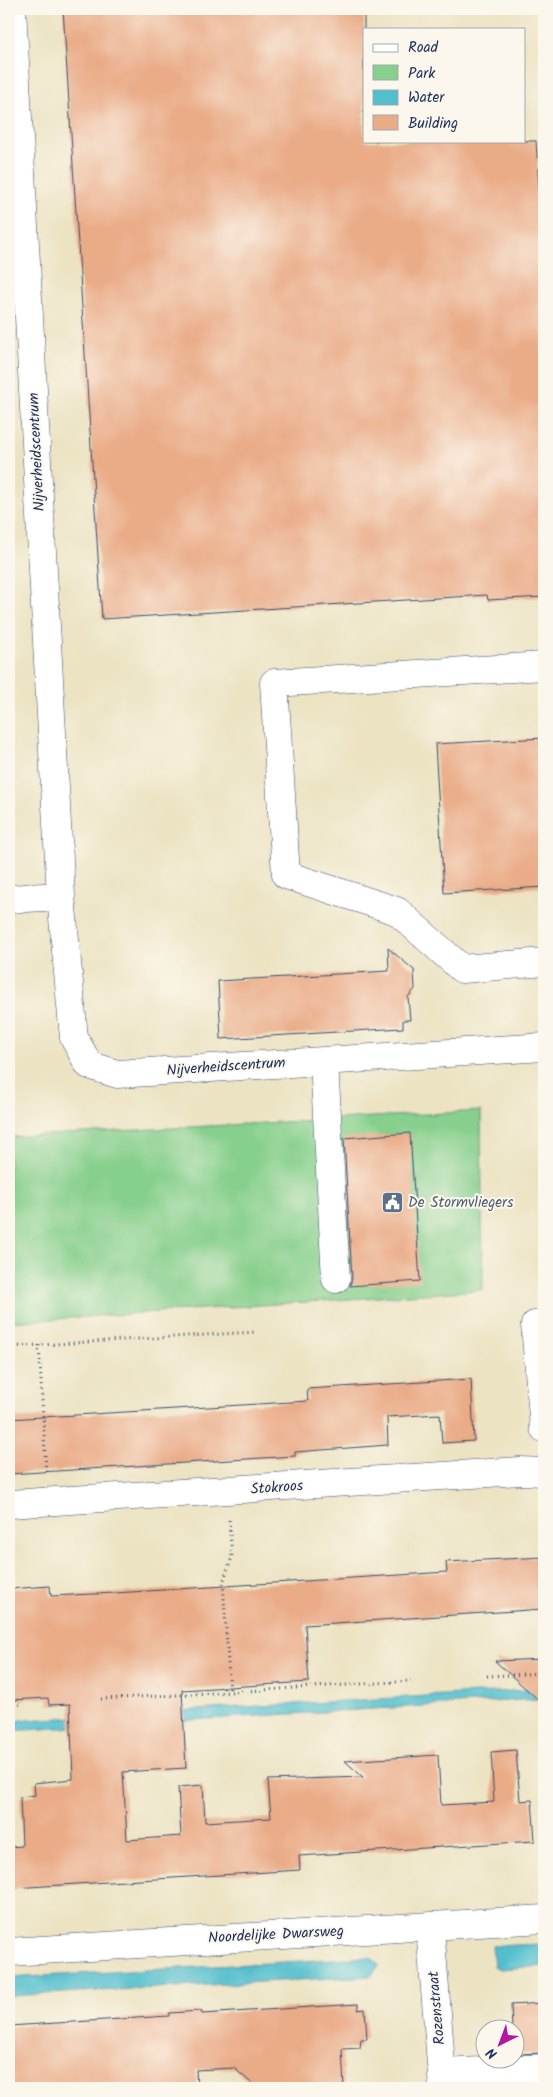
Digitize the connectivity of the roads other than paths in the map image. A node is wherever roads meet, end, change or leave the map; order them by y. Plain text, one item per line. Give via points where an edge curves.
1 (12, 9) edge
2 (544, 666) edge
3 (61, 896) junction
4 (9, 899) edge
5 (544, 962) edge
6 (542, 1043) edge
7 (324, 1061) junction
8 (336, 1279) dead end
9 (535, 1325) dead end
10 (544, 1428) edge
11 (544, 1472) edge
12 (9, 1504) edge
13 (544, 1920) edge
14 (430, 1927) junction
15 (9, 1952) edge
16 (544, 2068) edge
17 (443, 2081) edge

1 - 3 street, Nijverheidscentrum
2 - 5 street via 274,682 286,875 397,912 462,969
3 - 4 street
3 - 7 street, Nijverheidscentrum via 74,1038 89,1065 118,1074
6 - 7 street, Nijverheidscentrum
7 - 8 street
9 - 10 street
11 - 12 street, Stokroos
13 - 14 street, Noordelijke Dwarsweg
14 - 15 street, Noordelijke Dwarsweg
14 - 17 street, Rozenstraat
16 - 17 street

